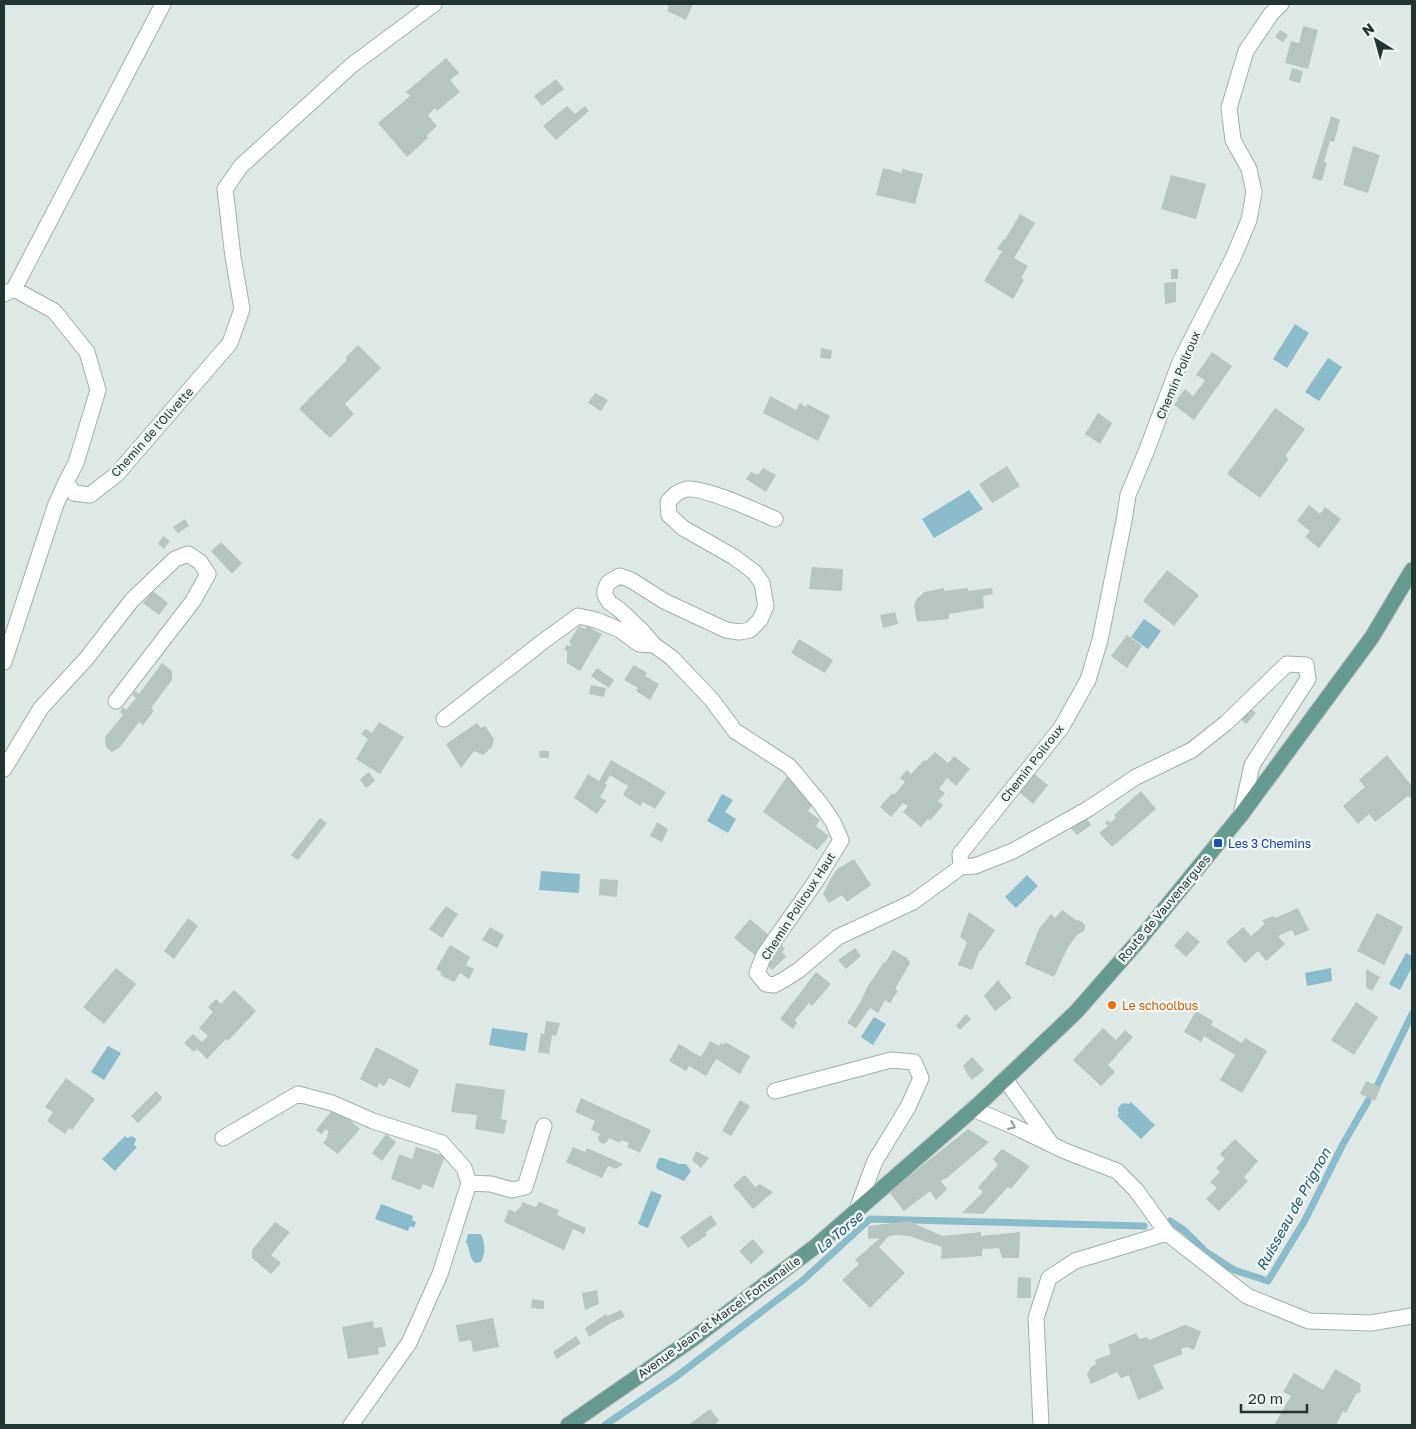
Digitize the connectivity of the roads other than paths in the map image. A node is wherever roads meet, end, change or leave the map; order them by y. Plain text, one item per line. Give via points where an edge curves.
1 (163, 4) edge
2 (434, 4) edge
3 (1282, 4) edge
4 (9, 292) edge
5 (66, 482) junction
6 (775, 519) dead end
7 (1412, 570) edge
8 (654, 645) junction
9 (4, 662) edge
10 (116, 701) dead end
11 (444, 718) dead end
12 (4, 770) edge
13 (1241, 815) junction
14 (961, 867) junction
15 (1005, 1079) junction
16 (775, 1091) dead end
17 (976, 1107) junction
18 (544, 1126) dead end
19 (223, 1138) dead end
20 (1051, 1143) junction
21 (469, 1183) junction
22 (856, 1212) junction
23 (1167, 1233) junction
24 (1412, 1316) edge
25 (351, 1425) edge
26 (568, 1425) edge
27 (1040, 1425) edge

1 - 4 street
2 - 5 street, Chemin de l'Olivette via 352,65 241,166 225,189 242,309 230,343 117,474 90,495 74,493
3 - 14 street, Chemin Poilroux via 1271,14 1246,51 1228,108 1233,140 1249,169 1254,192 1249,220 1234,258 1180,362 1128,494 1100,640 1088,680 1061,728 960,854
4 - 5 street via 54,311 87,352 98,390 76,463
5 - 9 street
6 - 8 street, Chemin Poilroux Haut via 706,492 688,489 675,493 668,502 669,515 683,528 754,572 762,583 766,606 760,620 750,630 726,630 664,601 631,580 620,576 614,578 605,590 609,602
7 - 13 main road, Route de Vauvenargues via 1372,637
8 - 11 street, Chemin Poilroux Haut via 639,644 620,630 578,616
8 - 14 street, Chemin Poilroux Haut via 686,672 735,731 789,766 820,802 841,840 764,955 757,973 766,984 774,985 785,979 838,937 913,902
10 - 12 street via 194,601 208,574 200,562 188,554 175,559 132,600 86,659 41,708
13 - 14 street via 1252,765 1308,680 1306,665 1287,664 1226,723 1192,750 1136,777 1088,809 1012,851 975,866
13 - 15 main road, Route de Vauvenargues via 1140,939 1082,1004
15 - 17 main road, Route de Vauvenargues
15 - 20 street
16 - 22 street via 891,1060 914,1062 921,1078 908,1107 875,1161
17 -> 20 street
17 - 22 main road, Avenue Jean et Marcel Fontenaille
18 - 21 street via 525,1186 512,1190 491,1184
19 - 21 street via 298,1094 442,1143 464,1168
20 - 23 street via 1117,1172 1136,1190
21 - 25 street via 440,1274 409,1342
22 - 26 main road, Avenue Jean et Marcel Fontenaille via 694,1338
23 - 24 street via 1247,1296 1309,1321 1371,1323
23 - 27 street via 1075,1261 1049,1278 1036,1318

